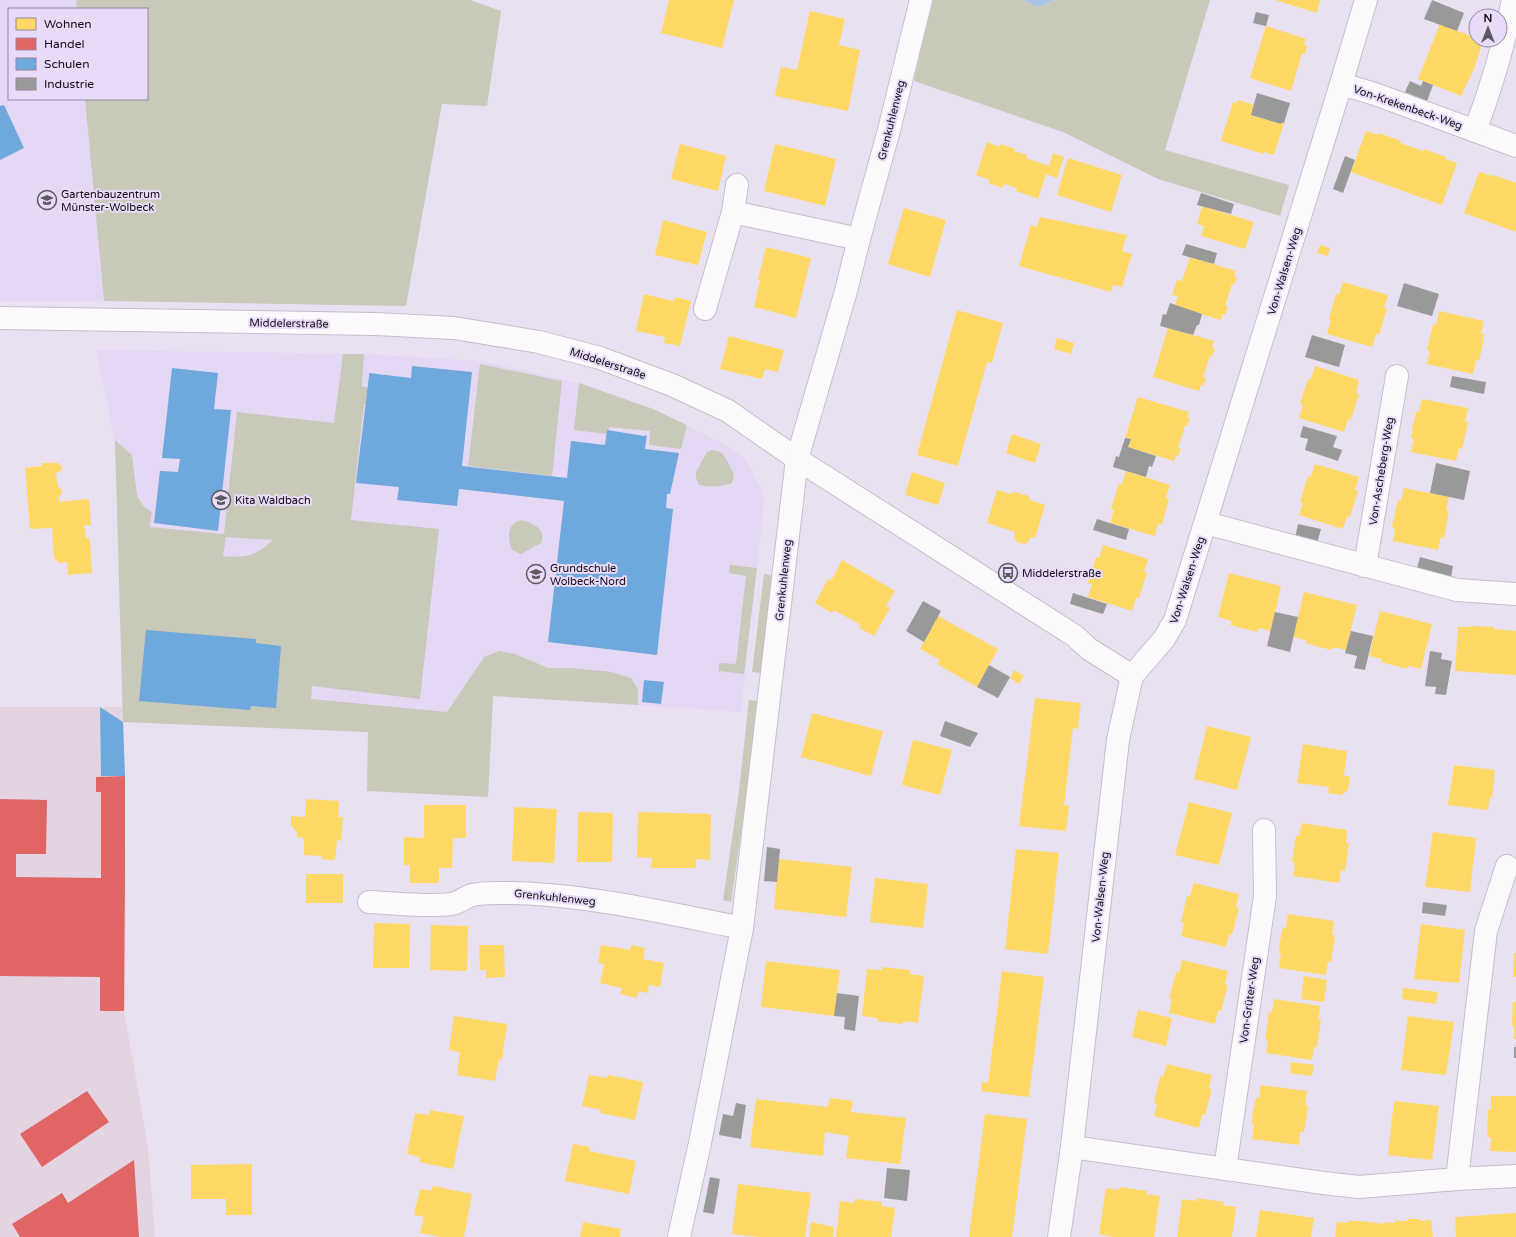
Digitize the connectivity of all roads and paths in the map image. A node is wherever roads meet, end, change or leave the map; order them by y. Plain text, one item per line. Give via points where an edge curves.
1 (921, 0) edge
2 (1366, 0) edge
3 (1513, 0) edge
4 (1341, 84) junction
5 (1475, 131) junction
6 (1516, 146) edge
7 (737, 185) dead end
8 (733, 212) junction
9 (859, 238) junction
10 (705, 309) dead end
11 (0, 318) edge
12 (1397, 376) dead end
13 (797, 459) junction
14 (1206, 523) junction
15 (1365, 566) junction
16 (1516, 594) edge
17 (1132, 676) junction
18 (1264, 830) dead end
19 (1507, 866) dead end
20 (369, 902) dead end
21 (742, 928) junction
22 (1072, 1147) junction
23 (1225, 1169) junction
24 (1516, 1176) edge
25 (1457, 1179) junction
26 (679, 1237) edge
27 (1059, 1237) edge

1 - 9 street, Grenkuhlenweg
2 - 4 street, Von-Walsen-Weg
3 - 5 street, Von-Krekenbeck-Weg via 1507,32
4 - 5 street, Von-Krekenbeck-Weg
4 - 14 street, Von-Walsen-Weg
5 - 6 street, Von-Krekenbeck-Weg
7 - 8 street
8 - 9 street
8 - 10 street
9 - 13 street, Grenkuhlenweg
11 - 13 street, Middelerstraße via 384,324 454,328 539,342 600,358 672,385 728,411
12 - 15 street, Von-Ascheberg-Weg
13 - 17 street, Middelerstraße via 1075,636 1089,649
13 - 21 street, Grenkuhlenweg
14 - 15 street
14 - 17 street, Von-Walsen-Weg via 1175,620 1164,640
15 - 16 street via 1457,590
17 - 22 street, Von-Walsen-Weg via 1118,740
18 - 23 street, Von-Grüter-Weg via 1265,896
19 - 25 street via 1486,931
20 - 21 street, Grenkuhlenweg via 438,905 453,904 472,895 510,893 588,900
21 - 26 street, Grenkuhlenweg via 702,1136
22 - 23 street
22 - 27 street, Von-Walsen-Weg
23 - 25 street via 1359,1187
24 - 25 street

